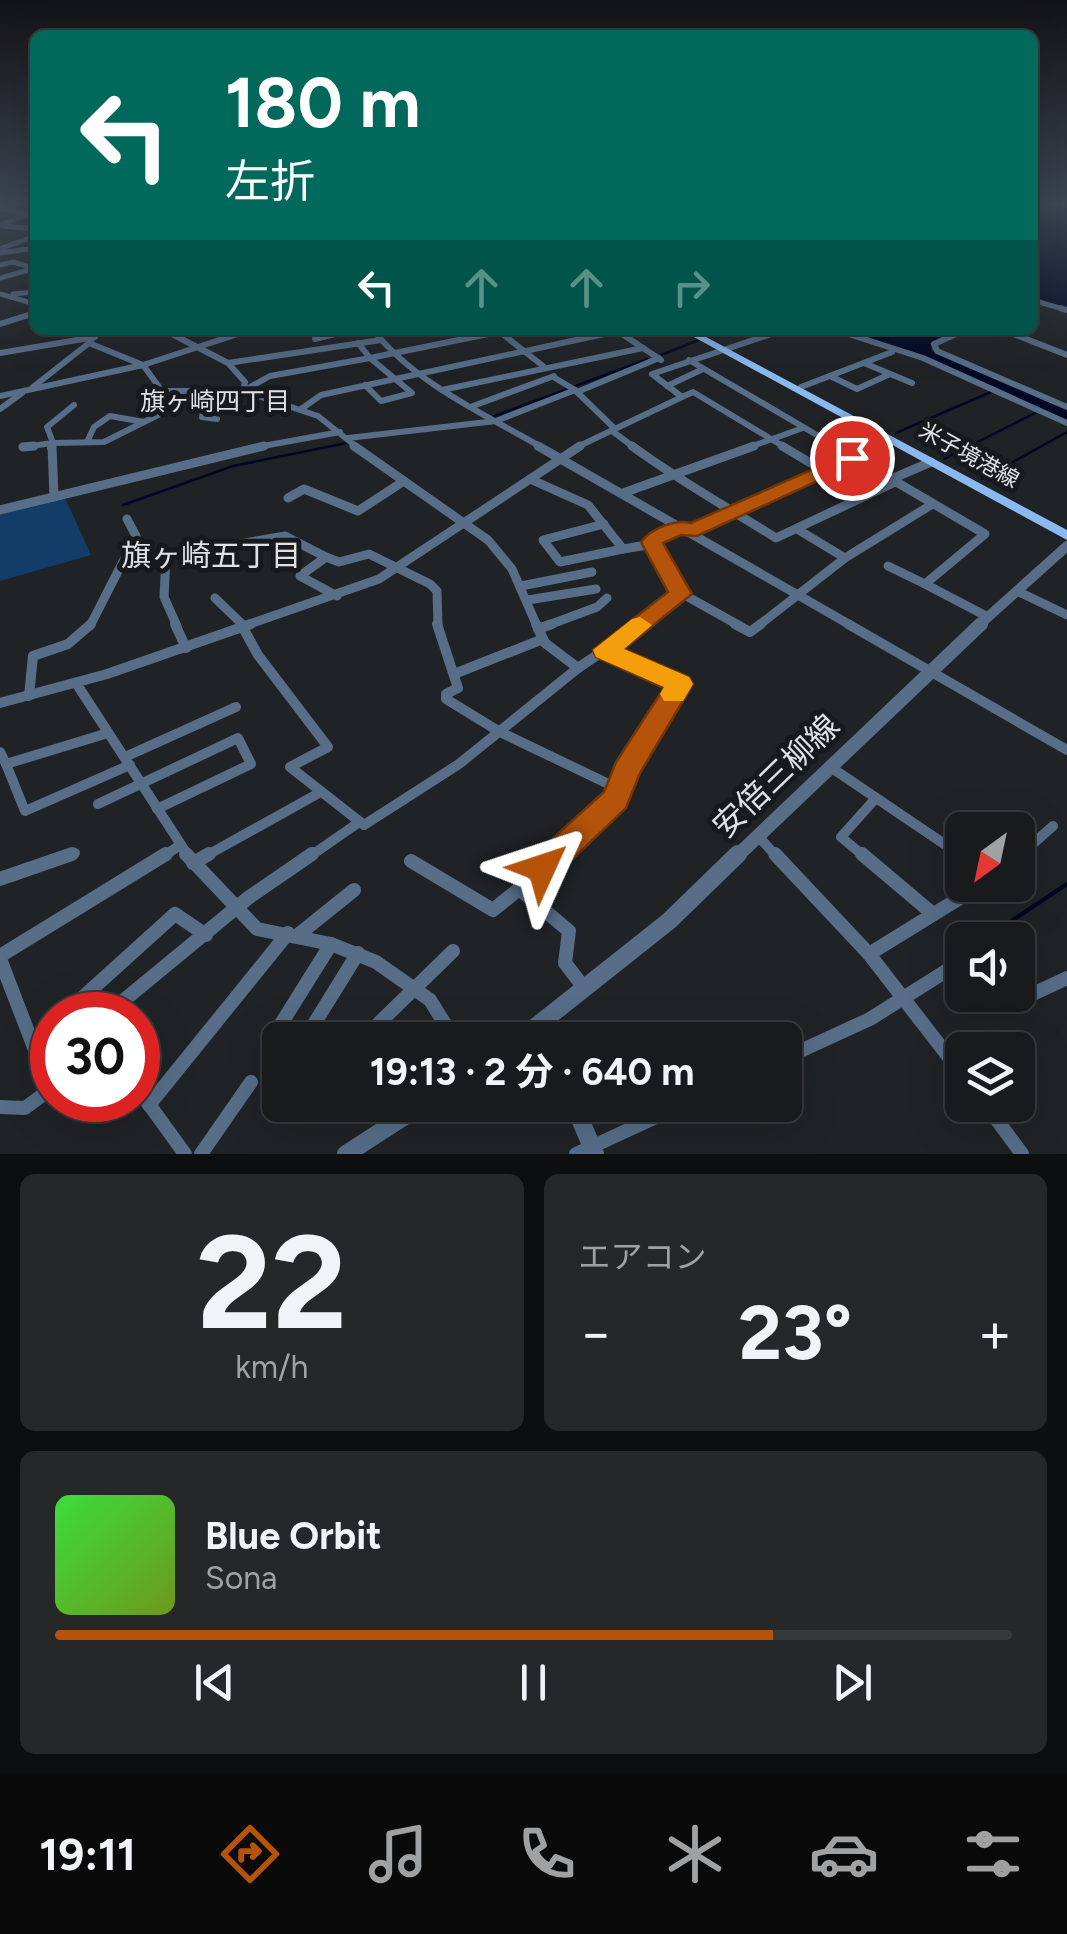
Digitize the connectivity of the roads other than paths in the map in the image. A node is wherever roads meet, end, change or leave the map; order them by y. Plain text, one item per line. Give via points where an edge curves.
1 (0, 265) edge
2 (30, 267) edge
3 (30, 269) edge
4 (0, 278) edge
5 (30, 293) edge
6 (0, 294) edge
7 (9, 295) junction
8 (30, 302) edge
9 (1038, 302) edge
10 (1067, 310) edge
11 (30, 315) edge
12 (0, 324) edge
13 (172, 335) edge
14 (233, 335) edge
15 (325, 335) edge
16 (376, 335) edge
17 (455, 335) edge
18 (482, 335) edge
19 (507, 335) edge
20 (599, 335) edge
21 (623, 335) edge
22 (697, 335) edge
23 (702, 335) edge
24 (767, 335) edge
25 (852, 335) edge
26 (954, 335) edge
27 (1017, 335) edge
28 (94, 337) edge
29 (315, 339) dead end
30 (380, 340) junction
31 (458, 340) junction
32 (358, 343) junction
33 (199, 346) junction
34 (643, 348) junction
35 (724, 348) junction
36 (525, 351) junction
37 (0, 352) edge
38 (892, 352) dead end
39 (392, 354) junction
40 (1067, 355) edge
41 (370, 358) junction
42 (659, 358) junction
43 (688, 360) junction
44 (228, 363) junction
45 (864, 363) junction
46 (143, 364) junction
47 (543, 366) junction
48 (672, 366) junction
49 (637, 367) junction
50 (704, 369) junction
51 (652, 374) junction
52 (890, 374) junction
53 (418, 375) junction
54 (830, 376) junction
55 (396, 378) junction
56 (556, 378) junction
57 (912, 382) dead end
58 (364, 386) junction
59 (668, 386) junction
60 (800, 387) junction
61 (243, 390) junction
62 (442, 390) junction
63 (26, 391) junction
64 (576, 391) junction
65 (206, 393) junction
66 (176, 394) junction
67 (0, 396) edge
68 (682, 397) junction
69 (74, 405) dead end
70 (472, 406) junction
71 (1067, 407) edge
72 (0, 409) edge
73 (301, 409) junction
74 (217, 419) dead end
75 (496, 421) junction
76 (144, 422) junction
77 (1067, 423) edge
78 (803, 428) junction
79 (614, 430) junction
80 (344, 435) junction
81 (772, 439) junction
82 (892, 440) junction
83 (87, 442) junction
84 (52, 444) junction
85 (22, 447) dead end
86 (560, 458) junction
87 (852, 458) junction
88 (931, 462) junction
89 (824, 471) junction
90 (671, 476) junction
91 (530, 479) junction
92 (404, 481) junction
93 (891, 482) junction
94 (86, 489) junction
95 (622, 493) junction
96 (54, 497) junction
97 (288, 498) dead end
98 (90, 504) dead end
99 (931, 505) junction
100 (0, 510) edge
101 (734, 511) junction
102 (127, 519) dead end
103 (464, 524) junction
104 (604, 524) junction
105 (686, 529) junction
106 (797, 529) junction
107 (1067, 532) edge
108 (653, 544) junction
109 (1067, 546) edge
110 (623, 549) junction
111 (166, 556) junction
112 (326, 557) junction
113 (845, 558) junction
114 (122, 564) junction
115 (888, 566) dead end
116 (396, 568) junction
117 (592, 572) dead end
118 (925, 584) junction
119 (521, 586) junction
120 (596, 590) dead end
121 (1017, 591) junction
122 (681, 594) junction
123 (798, 594) junction
124 (336, 596) junction
125 (215, 598) dead end
126 (607, 598) dead end
127 (528, 600) junction
128 (1067, 615) edge
129 (988, 617) junction
130 (246, 628) junction
131 (541, 634) junction
132 (186, 648) junction
133 (605, 650) junction
134 (578, 668) junction
135 (929, 670) junction
136 (454, 674) junction
137 (76, 683) junction
138 (28, 696) junction
139 (0, 703) edge
140 (236, 707) dead end
141 (500, 732) junction
142 (108, 733) junction
143 (1067, 750) edge
144 (3, 758) edge
145 (128, 761) junction
146 (829, 766) junction
147 (142, 783) junction
148 (619, 789) junction
149 (319, 794) junction
150 (876, 798) junction
151 (98, 804) dead end
152 (157, 809) junction
153 (358, 823) junction
154 (1053, 826) dead end
155 (758, 836) junction
156 (1035, 841) edge
157 (945, 845) edge
158 (180, 846) junction
159 (75, 853) dead end
160 (411, 861) dead end
161 (193, 863) junction
162 (0, 878) edge
163 (520, 888) junction
164 (354, 890) dead end
165 (953, 902) edge
166 (236, 910) junction
167 (933, 914) junction
168 (293, 934) junction
169 (206, 935) junction
170 (332, 944) junction
171 (452, 951) dead end
172 (358, 953) junction
173 (868, 954) junction
174 (0, 958) edge
175 (945, 972) edge
176 (1067, 978) edge
177 (415, 987) junction
178 (585, 990) junction
179 (88, 992) edge
180 (135, 992) edge
181 (1035, 993) edge
182 (905, 997) junction
183 (282, 1022) edge
184 (315, 1022) edge
185 (379, 1022) dead end
186 (444, 1022) edge
187 (548, 1022) edge
188 (30, 1037) edge
189 (802, 1050) edge
190 (945, 1051) edge
191 (251, 1082) dead end
192 (160, 1091) edge
193 (30, 1105) edge
194 (0, 1107) edge
195 (160, 1119) edge
196 (396, 1122) edge
197 (579, 1122) edge
198 (647, 1122) edge
199 (998, 1122) edge
200 (588, 1151) edge
201 (185, 1154) edge
202 (201, 1154) edge
203 (346, 1154) edge
204 (1022, 1154) edge

1 - 2 street
3 - 4 street
5 - 7 street
6 - 7 street
7 - 8 street
9 - 10 street
11 - 12 street
13 - 33 street
14 - 33 street
15 - 29 street
16 - 30 street
17 - 31 street
18 - 31 street
19 - 36 street
20 - 36 street
21 - 34 street
22 - 35 main road, 米子境港線
23 - 35 main road, 米子境港線
24 - 35 street
25 - 77 street via 916,355
26 - 71 street via 934,344 937,351
27 - 40 street
28 - 37 street
28 - 46 street
28 - 63 street
30 - 32 street
30 - 39 street
31 - 39 street
32 - 41 street
32 - 44 street
33 - 44 street
33 - 46 street
34 - 42 street
34 - 47 street
35 - 43 street
35 - 60 main road, 米子境港線
35 - 82 main road, 米子境港線
36 - 47 street
36 - 53 street
38 - 45 street
39 - 41 street
39 - 53 street
41 - 55 street
41 - 61 street via 270,376
42 - 48 street
42 - 49 street
43 - 48 street
43 - 50 street
44 - 61 street via 245,382
45 - 52 street
45 - 54 street
46 - 63 street
46 - 66 street via 162,392
47 - 56 street
47 - 62 street
48 - 51 street
49 - 51 street
49 - 64 street
50 - 59 street
50 - 78 street
51 - 59 street
52 - 54 street via 857,389
52 - 57 street
53 - 55 street
53 - 62 street
54 - 60 street
55 - 58 street
55 - 58 street via 412,393 381,401
56 - 64 street
56 - 70 street
58 - 73 street via 321,395
59 - 68 street
60 - 107 main road, 米子境港線
61 - 65 street
61 - 73 street
62 - 70 street
63 - 67 street
63 - 72 street
64 - 75 street
64 - 79 street
65 - 66 street
65 - 74 street via 202,418
66 - 76 street via 162,414
68 - 79 street
68 - 81 street via 694,392
69 - 84 street via 47,428
70 - 75 street
73 - 80 street
75 - 80 street
75 - 86 street
76 - 83 street via 104,442
76 - 83 street via 110,416
78 - 81 street
78 - 87 street
79 - 86 street
79 - 90 street
80 - 92 street
80 - 94 street via 256,447
81 - 89 street
81 - 90 street
82 - 87 street
82 - 88 main road, 米子境港線
83 - 84 street
84 - 85 street
84 - 96 street
86 - 91 street
86 - 95 street
87 - 89 street
87 - 93 street
88 - 93 street
88 - 107 main road, 米子境港線
89 - 101 street
90 - 95 street
90 - 101 street
91 - 103 street
91 - 104 street via 588,504
92 - 97 street via 358,510 304,489
92 - 103 street
93 - 99 street
93 - 106 street
94 - 96 street
94 - 98 street
95 - 105 street
96 - 100 street
99 - 113 street
99 - 118 street via 985,534
101 - 105 street
101 - 106 street via 776,538
102 - 114 street via 136,536
103 - 116 street
103 - 119 street via 504,557
104 - 110 street
104 - 110 street via 543,540 560,562
105 - 108 street
105 - 123 street
106 - 113 street
108 - 110 street
108 - 122 street
109 - 121 street, 安倍三柳線
111 - 112 street via 285,536
111 - 114 street
111 - 132 street via 164,597
112 - 116 street via 338,562 368,554
112 - 124 street via 300,576
113 - 123 street
114 - 138 street via 83,634 30,661
115 - 118 street
116 - 124 street
116 - 136 street via 437,591 434,617
117 - 119 street
118 - 129 street
119 - 127 street
120 - 127 street
121 - 128 street
121 - 129 street, 安倍三柳線
122 - 123 street via 750,632
122 - 133 street
123 - 135 street
124 - 130 street
125 - 130 street
126 - 131 street
127 - 131 street
129 - 135 street, 安倍三柳線
130 - 132 street
130 - 149 street via 258,655 328,747 290,766
131 - 134 street via 552,652
131 - 136 street
132 - 137 street
133 - 134 street
133 - 148 street via 680,684
134 - 141 street
135 - 143 street
135 - 146 street, 安倍三柳線
136 - 141 street via 458,688 446,699
137 - 138 street
137 - 142 street
138 - 139 street
140 - 145 street
141 - 148 street
141 - 153 street
142 - 144 street
142 - 145 street
144 - 145 street via 25,811
145 - 147 street
146 - 150 street
146 - 155 street, 安倍三柳線
147 - 151 street
147 - 152 street
147 - 152 street via 238,738 250,764
148 - 163 street via 609,807
149 - 153 street
149 - 161 street
150 - 157 street
150 - 167 street via 841,837
152 - 158 street
153 - 166 street
154 - 156 street
155 - 173 street
155 - 178 street, 安倍三柳線
158 - 161 street
158 - 174 street
159 - 162 street
160 - 163 street via 492,910
161 - 166 street
163 - 178 street via 569,931 562,959
164 - 168 street
165 - 167 street
166 - 168 street via 257,928
166 - 169 street
167 - 173 street
168 - 170 street
168 - 192 street
169 - 179 street via 175,914
169 - 180 street
170 - 172 street
170 - 183 street
171 - 177 street
172 - 177 street
172 - 184 street
173 - 182 street
174 - 188 street
175 - 182 street
176 - 181 street
177 - 185 street
177 - 186 street
178 - 187 street, 安倍三柳線
182 - 189 street
182 - 190 street
191 - 202 street
193 - 194 street
195 - 201 street
196 - 203 street
197 - 200 street
198 - 200 street
199 - 204 street

